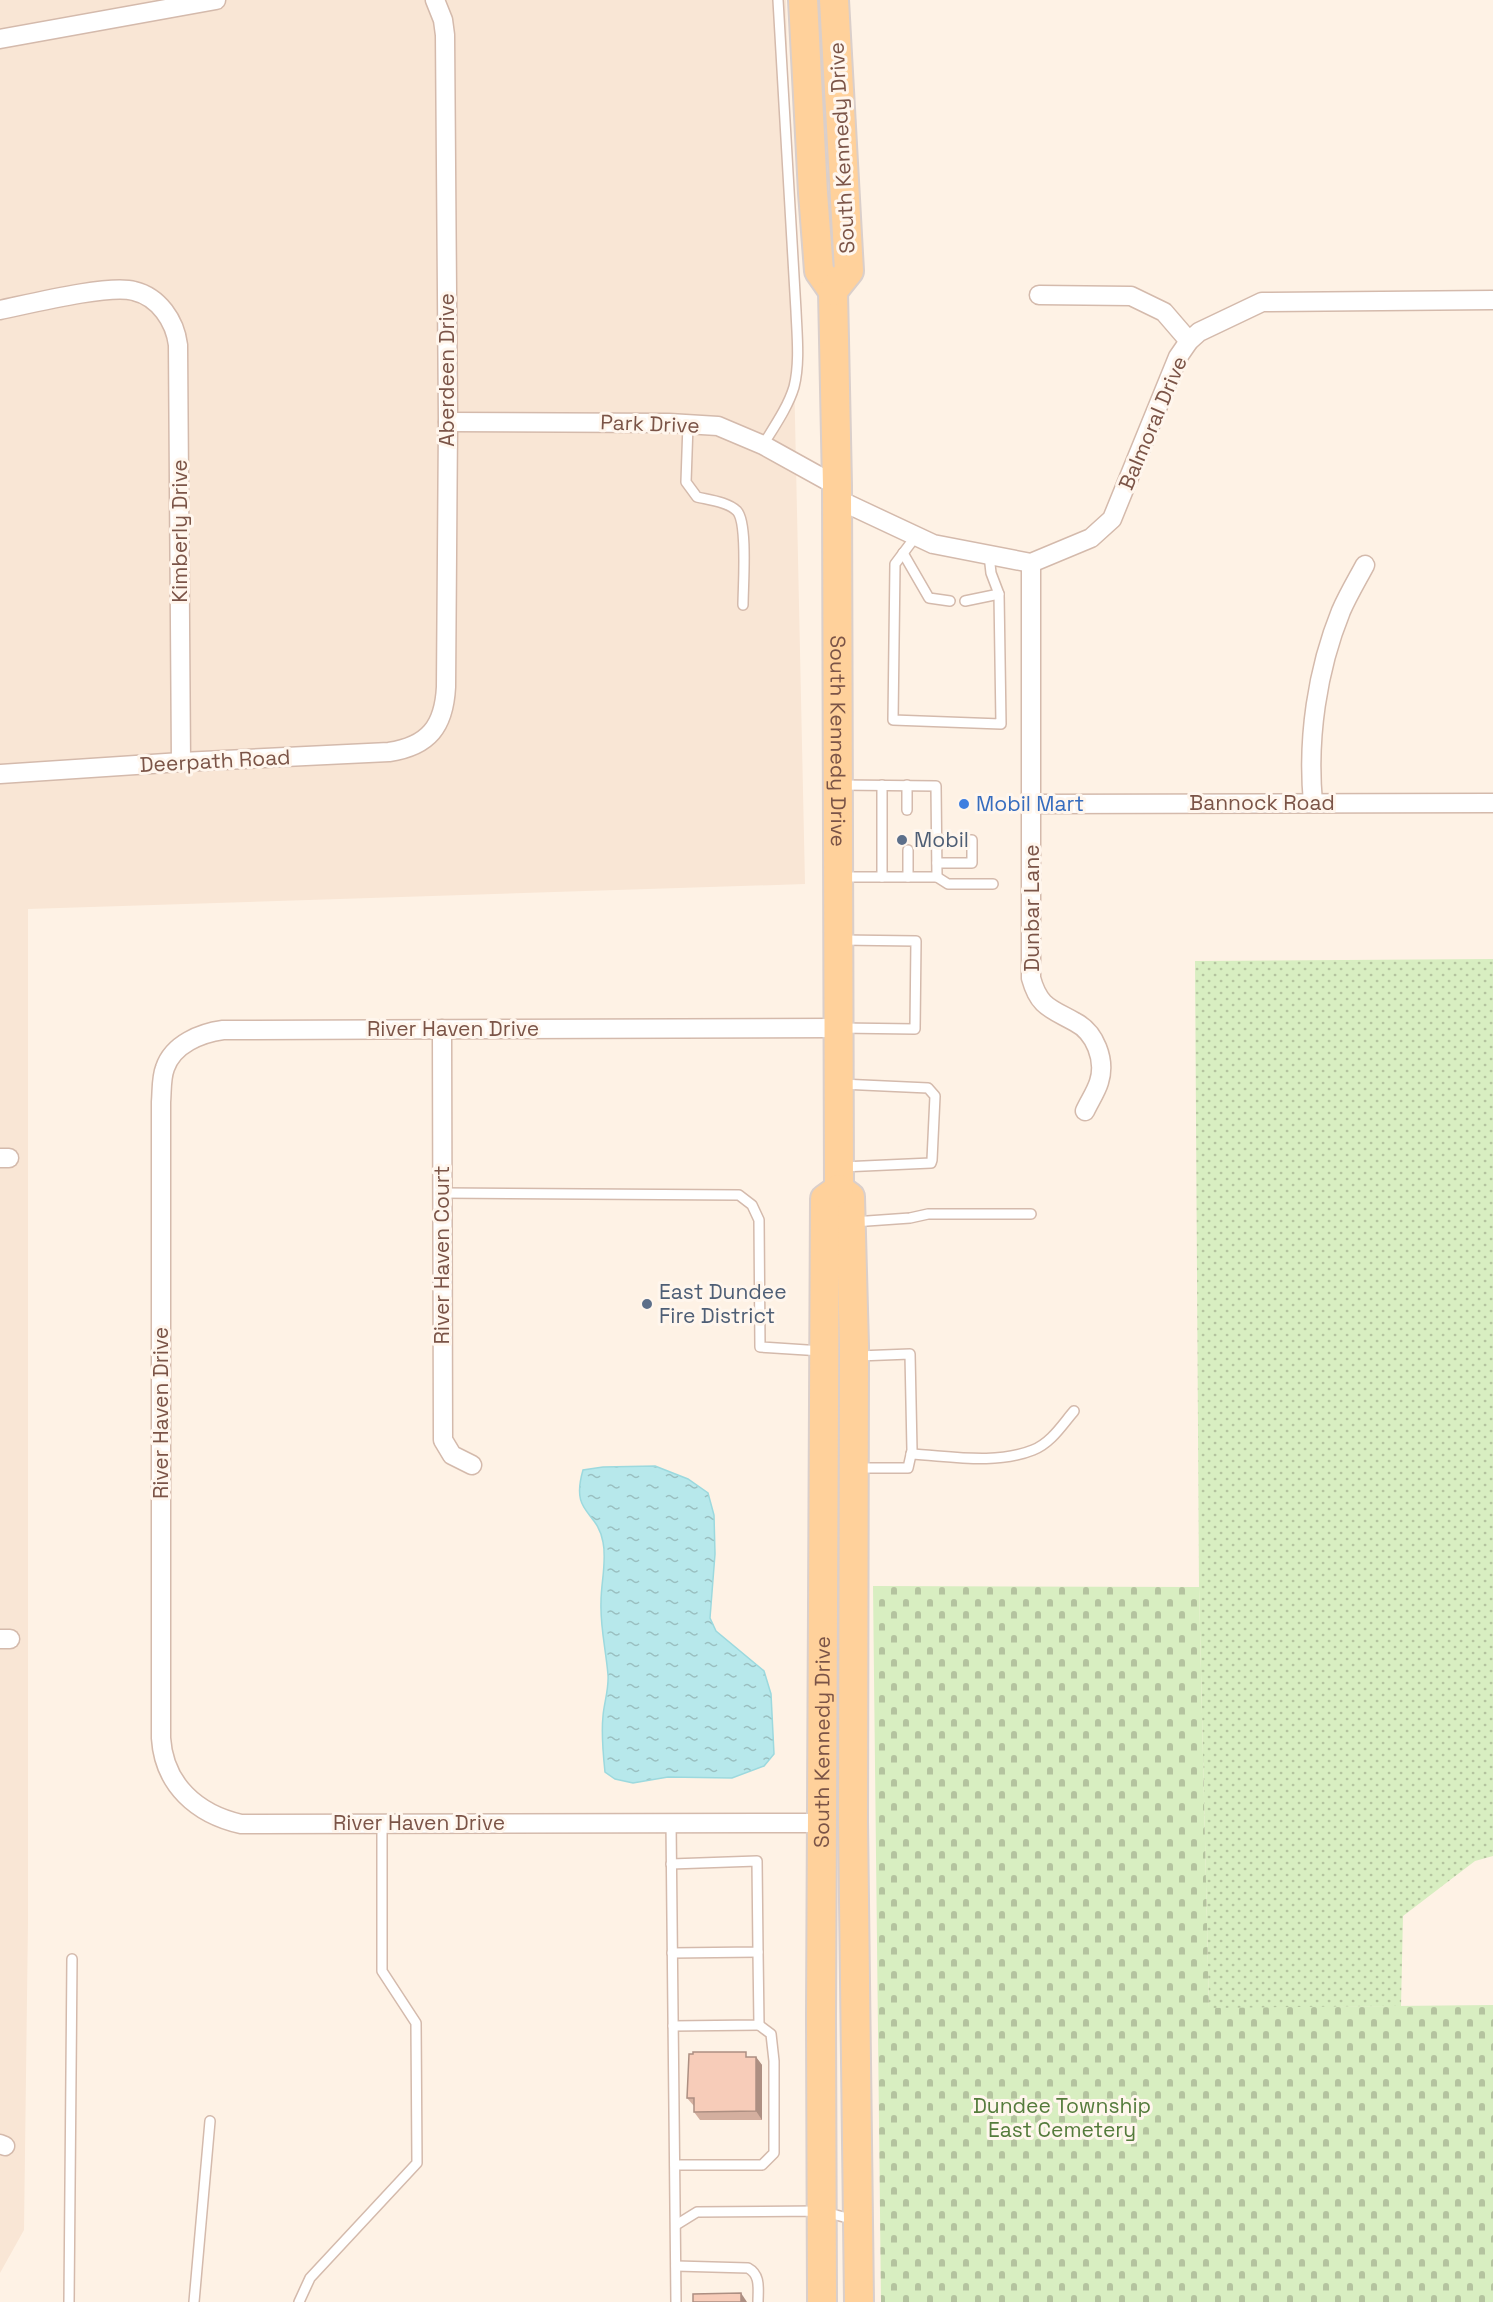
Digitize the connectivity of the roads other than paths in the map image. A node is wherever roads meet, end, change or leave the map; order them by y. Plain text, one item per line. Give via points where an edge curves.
1 (216, 0) edge
2 (435, 0) edge
3 (778, 0) edge
4 (803, 0) edge
5 (834, 0) edge
6 (0, 39) edge
7 (833, 291) junction
8 (1039, 295) dead end
9 (1493, 300) edge
10 (0, 310) edge
11 (1189, 341) junction
12 (448, 422) junction
13 (688, 424) junction
14 (763, 445) junction
15 (837, 493) junction
16 (916, 536) junction
17 (903, 553) junction
18 (989, 555) junction
19 (1030, 563) junction
20 (1365, 565) dead end
21 (999, 594) junction
22 (950, 601) dead end
23 (965, 601) dead end
24 (743, 604) dead end
25 (427, 737) joint
26 (181, 762) junction
27 (0, 774) edge
28 (838, 785) junction
29 (882, 785) junction
30 (908, 786) junction
31 (1313, 803) junction
32 (1493, 803) edge
33 (1032, 804) junction
34 (908, 810) dead end
35 (937, 840) junction
36 (908, 850) dead end
37 (937, 863) junction
38 (838, 877) junction
39 (882, 877) junction
40 (908, 877) junction
41 (937, 877) junction
42 (993, 884) dead end
43 (839, 940) junction
44 (838, 1028) junction
45 (442, 1029) junction
46 (838, 1084) junction
47 (1085, 1111) dead end
48 (839, 1178) junction
49 (442, 1193) junction
50 (1032, 1214) dead end
51 (851, 1222) junction
52 (824, 1351) junction
53 (854, 1356) junction
54 (1074, 1412) dead end
55 (911, 1454) junction
56 (472, 1465) dead end
57 (854, 1468) junction
58 (671, 1822) junction
59 (382, 1823) junction
60 (822, 1823) junction
61 (671, 1864) junction
62 (758, 1952) junction
63 (672, 1953) junction
64 (72, 1959) dead end
65 (759, 2025) junction
66 (673, 2026) junction
67 (210, 2121) dead end
68 (675, 2165) junction
69 (821, 2211) junction
70 (857, 2220) junction
71 (676, 2225) junction
72 (676, 2266) junction
73 (69, 2302) edge
74 (194, 2302) edge
75 (299, 2302) edge
76 (676, 2302) edge
77 (758, 2302) edge
78 (822, 2302) edge
79 (859, 2302) edge

1 - 6 street
2 - 12 street, Aberdeen Drive via 445,35
3 - 14 lane via 797,357 788,402
4 - 7 main road, South Kennedy Drive via 819,271
5 - 7 main road, South Kennedy Drive via 849,271
7 - 15 main road, South Kennedy Drive
8 - 11 street via 1131,296 1164,312
9 - 11 street, Balmoral Drive via 1262,302
10 - 26 street, Kimberly Drive via 121,290 141,293 158,305 172,323 178,345
11 - 19 street, Balmoral Drive via 1178,357 1112,519 1091,538
12 - 13 street, Park Drive
12 - 25 street, Aberdeen Drive via 445,701 440,720
13 - 14 street, Park Drive via 718,426
13 - 24 lane via 686,482 697,497 737,511 743,524
14 - 15 street, Park Drive
15 - 16 street
15 - 28 main road, South Kennedy Drive
16 - 17 lane
16 - 18 street via 933,544
17 - 21 lane via 895,564 893,720 1001,724
17 - 22 lane via 929,598
18 - 19 street
18 - 21 lane
19 - 33 street, Dunbar Lane
20 - 31 street via 1341,610 1324,662 1310,776
21 - 23 lane
25 - 26 street, Deerpath Road via 408,748 389,752
26 - 27 street, Deerpath Road
28 - 29 lane
28 - 38 main road, South Kennedy Drive
29 - 30 lane
29 - 39 lane
30 - 34 lane
30 - 35 lane via 936,786
31 - 32 street, Bannock Road
31 - 33 street, Bannock Road
33 - 47 street, Dunbar Lane via 1032,978 1036,994 1045,1006 1077,1023 1095,1041 1100,1056 1100,1080
35 - 37 lane
35 - 37 lane via 972,840 972,863
36 - 40 lane
37 - 41 lane
38 - 39 lane
38 - 43 main road, South Kennedy Drive
39 - 40 lane
40 - 41 lane
41 - 42 lane via 948,884
43 - 44 main road, South Kennedy Drive
43 - 44 lane via 916,941 916,952 915,1029
44 - 45 street, River Haven Drive
44 - 46 main road, South Kennedy Drive
45 - 49 street, River Haven Court
45 - 59 street, River Haven Drive via 212,1032 189,1041 175,1052 165,1067 162,1083 163,1753 188,1799 208,1814 241,1824
46 - 48 main road, South Kennedy Drive
46 - 48 lane via 928,1088 935,1096 931,1163
48 - 51 main road, South Kennedy Drive via 850,1197
48 - 52 main road, South Kennedy Drive via 825,1199
49 - 52 lane via 739,1195 749,1201 759,1220 760,1347
49 - 56 street, River Haven Court via 443,1440 452,1455
50 - 51 lane via 928,1214
51 - 53 main road, South Kennedy Drive
52 - 60 main road, South Kennedy Drive
53 - 55 lane via 910,1354
53 - 57 main road, South Kennedy Drive
54 - 55 lane via 1051,1439 1034,1450 996,1458
55 - 57 lane via 908,1468
57 - 70 main road, South Kennedy Drive
58 - 59 street, River Haven Drive
58 - 60 street, River Haven Drive
58 - 61 lane
59 - 75 lane via 382,1971 416,2023 417,2163 310,2278
60 - 69 main road, South Kennedy Drive
61 - 62 lane via 757,1861
61 - 63 lane
62 - 63 lane
62 - 65 lane
63 - 66 lane
64 - 73 lane
65 - 66 lane
65 - 68 lane via 771,2034 774,2153 762,2165
66 - 68 lane
67 - 74 lane
68 - 71 lane
69 - 70 lane
69 - 71 lane via 697,2212
69 - 78 main road, South Kennedy Drive
70 - 79 main road, South Kennedy Drive
71 - 72 lane
72 - 76 lane
72 - 77 lane via 753,2270 758,2279

